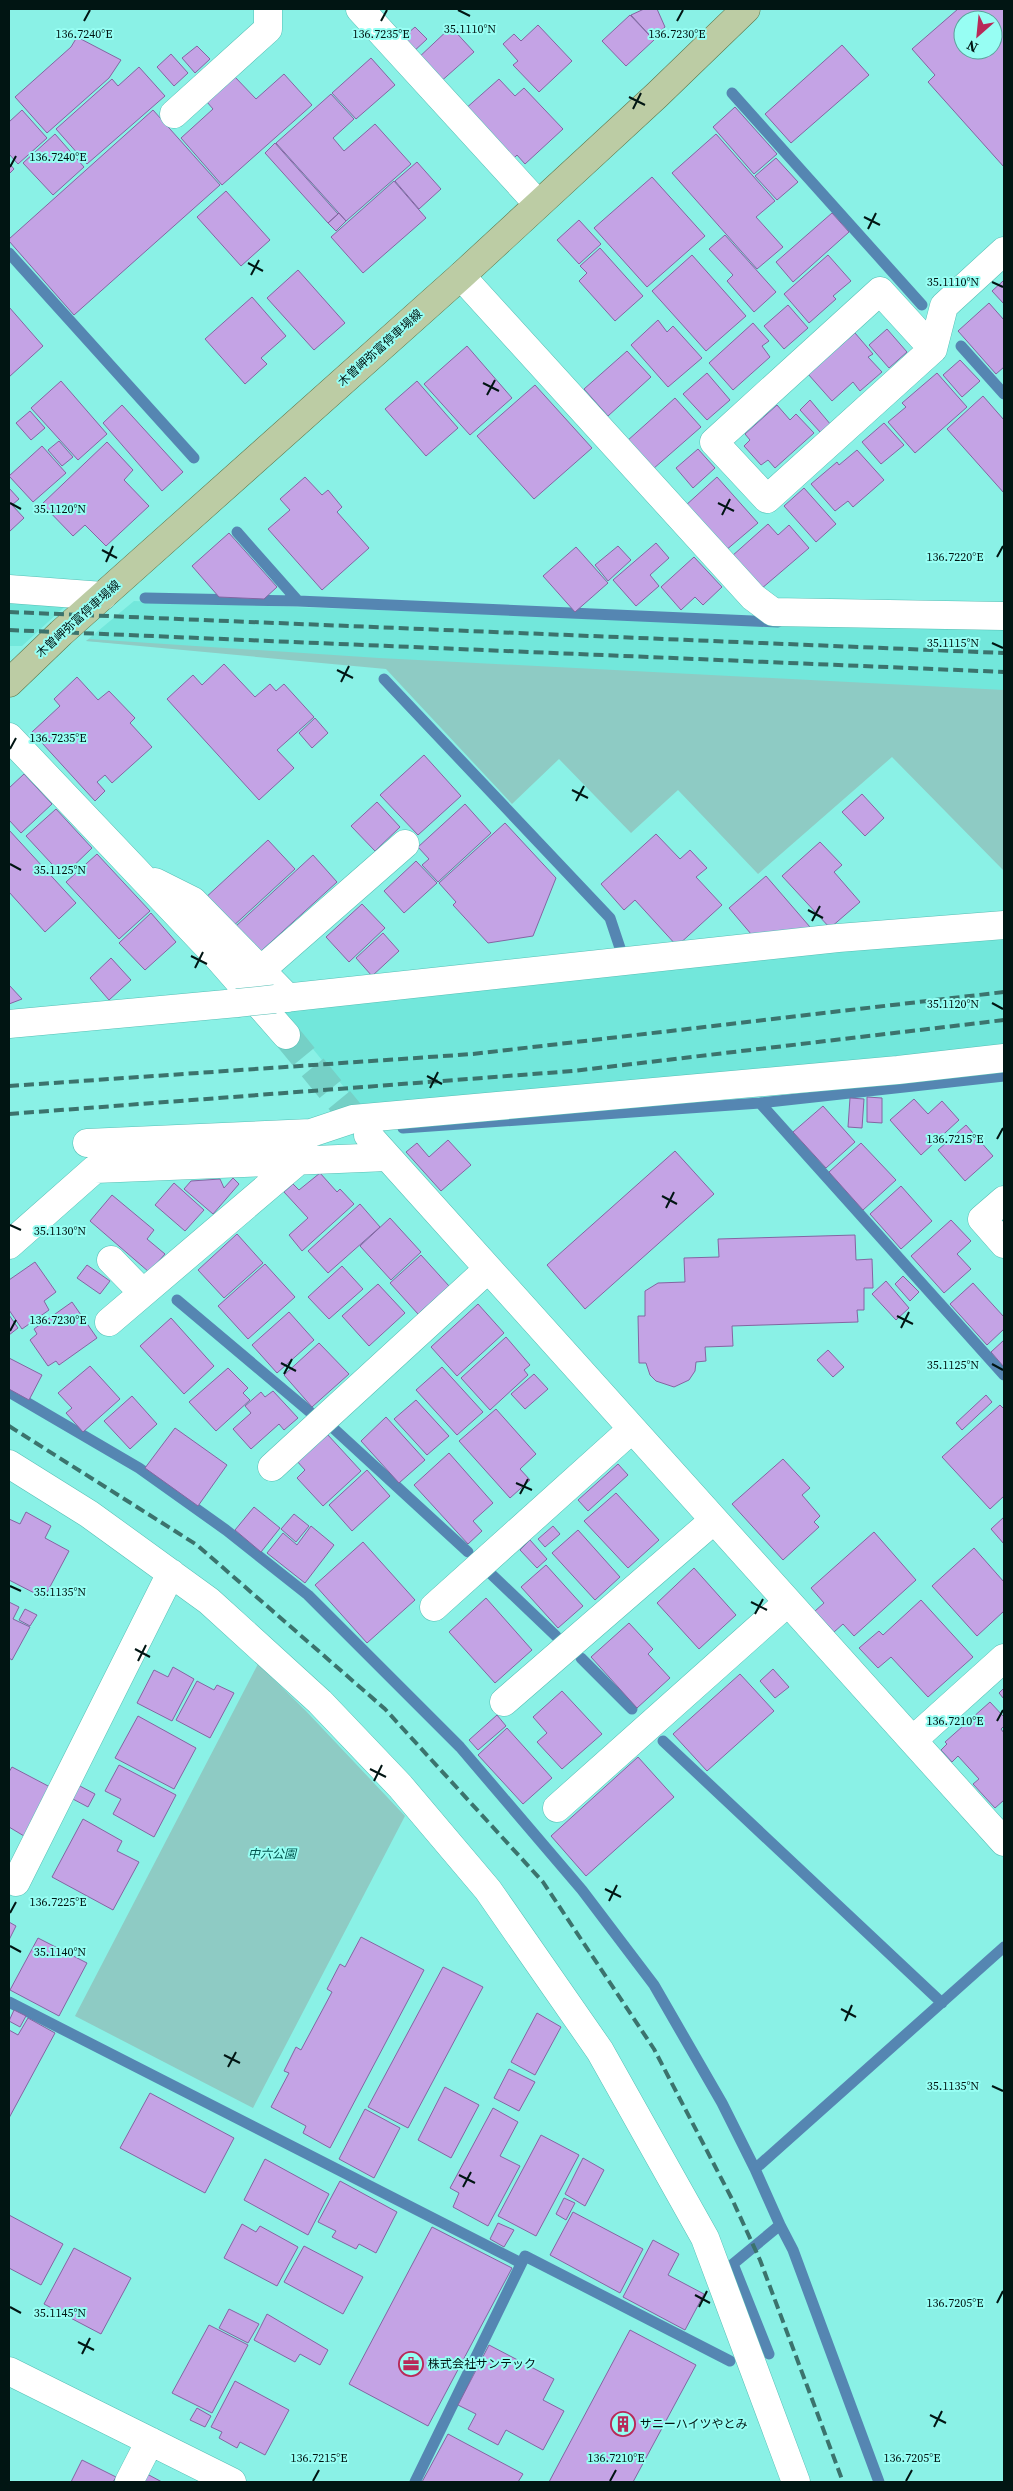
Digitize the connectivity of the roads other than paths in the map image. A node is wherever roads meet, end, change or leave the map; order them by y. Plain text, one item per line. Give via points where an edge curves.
1 (268, 9) edge
2 (360, 9) edge
3 (746, 9) edge
4 (174, 114) dead end
5 (538, 204) junction
6 (1004, 251) edge
7 (461, 276) junction
8 (933, 349) junction
9 (9, 589) edge
10 (103, 596) junction
11 (1004, 616) edge
12 (9, 683) edge
13 (9, 736) edge
14 (405, 844) dead end
15 (136, 872) junction
16 (1004, 925) edge
17 (261, 970) junction
18 (282, 999) junction
19 (9, 1024) edge
20 (286, 1035) tunnel mouth
21 (1004, 1058) edge
22 (368, 1135) tunnel mouth
23 (87, 1143) dead end
24 (387, 1157) junction
25 (298, 1162) junction
26 (1004, 1200) edge
27 (1004, 1244) edge
28 (9, 1245) edge
29 (111, 1260) dead end
30 (488, 1269) junction
31 (143, 1293) junction
32 (109, 1322) dead end
33 (632, 1429) junction
34 (9, 1464) edge
35 (272, 1467) dead end
36 (714, 1520) junction
37 (171, 1573) junction
38 (788, 1602) junction
39 (434, 1607) dead end
40 (1004, 1658) edge
41 (504, 1702) dead end
42 (913, 1740) junction
43 (556, 1808) dead end
44 (1004, 1842) edge
45 (16, 1882) dead end
46 (9, 2370) edge
47 (150, 2441) junction
48 (129, 2482) edge
49 (232, 2482) edge
50 (796, 2482) edge

1 - 4 street via 268,29
2 - 5 street
3 - 5 main road, 木曽岬弥富停車場線
5 - 7 main road, 木曽岬弥富停車場線
6 - 8 street via 944,306
7 - 10 main road, 木曽岬弥富停車場線
7 - 11 street via 753,597 773,612
8 - 8 street via 767,499 714,442 880,291
9 - 10 street
10 - 12 main road, 木曽岬弥富停車場線
13 - 15 street
14 - 17 street
15 - 17 street via 192,901
15 - 20 street via 214,953
16 - 18 street via 838,938
17 - 18 street
18 - 19 street, bridge
21 - 23 street via 353,1119 311,1133
22 - 24 street
24 - 25 street
24 - 30 street
25 - 28 street via 95,1169
25 - 31 street
26 - 27 street via 982,1219
29 - 31 street
30 - 33 street
30 - 35 street
31 - 32 street
33 - 36 street
33 - 39 street
34 - 37 street via 88,1514
36 - 38 street
36 - 41 street
37 - 45 street
37 - 50 street via 210,1601 320,1702 400,1786 488,1890 600,2051 705,2238
38 - 42 street
38 - 43 street
40 - 42 street
42 - 44 street
46 - 47 street
47 - 48 street
47 - 49 street

